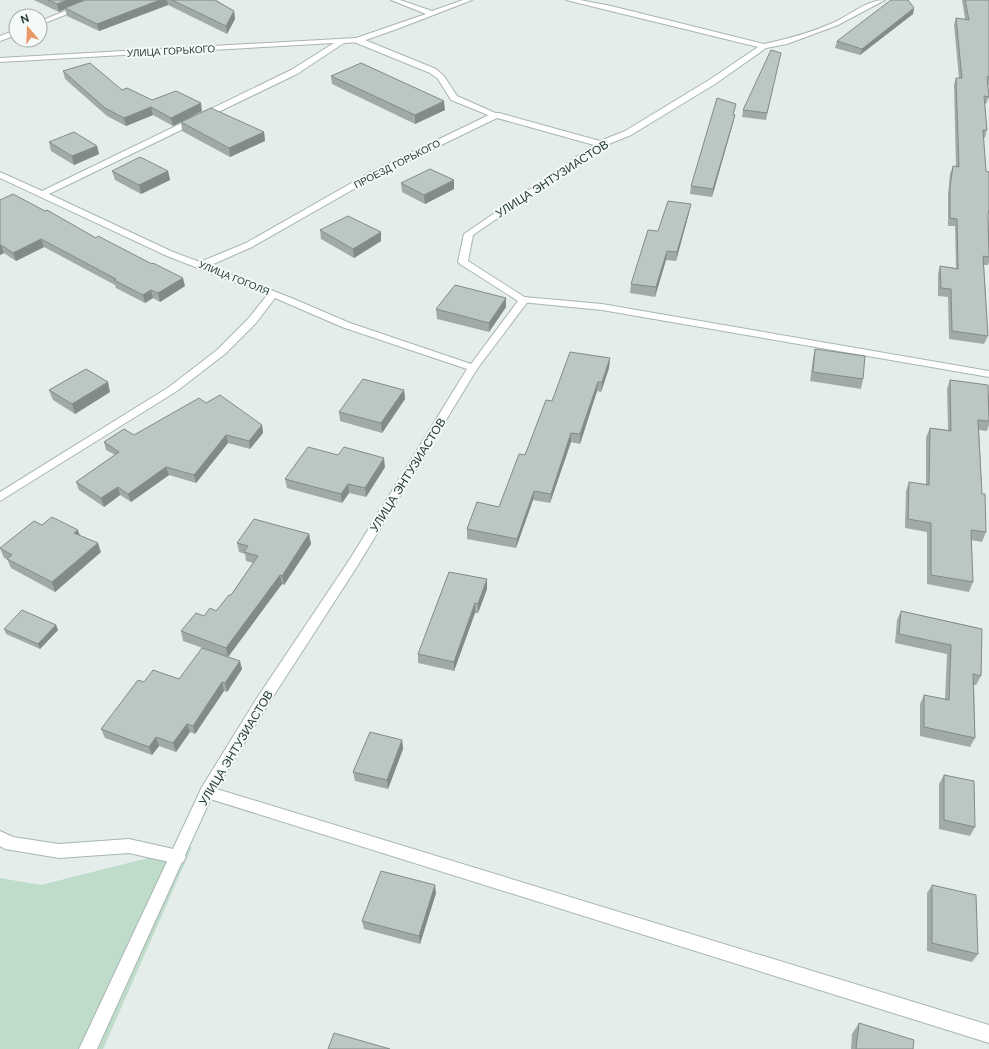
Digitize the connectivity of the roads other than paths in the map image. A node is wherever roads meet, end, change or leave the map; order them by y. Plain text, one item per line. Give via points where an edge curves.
1 (99, 0) edge
2 (394, 0) edge
3 (469, 0) edge
4 (569, 0) edge
5 (882, 0) edge
6 (433, 14) junction
7 (48, 20) edge
8 (357, 40) junction
9 (342, 42) junction
10 (764, 46) junction
11 (0, 60) edge
12 (496, 115) junction
13 (601, 144) junction
14 (0, 175) edge
15 (43, 194) junction
16 (202, 266) junction
17 (273, 294) junction
18 (524, 300) junction
19 (473, 368) junction
20 (989, 374) edge
21 (0, 497) edge
22 (207, 792) junction
23 (0, 838) edge
24 (178, 857) junction
25 (989, 1034) edge
26 (88, 1049) edge

1 - 7 street
2 - 6 street
3 - 6 street, УЛИЦА ГОРЬКОГО
4 - 10 street
5 - 10 street via 836,24 784,42
6 - 8 street, УЛИЦА ГОРЬКОГО
8 - 9 street, УЛИЦА ГОРЬКОГО
8 - 12 street via 441,75 454,98
9 - 11 street, УЛИЦА ГОРЬКОГО
9 - 15 street, УЛИЦА ГОРЬКОГО via 294,72
10 - 13 street, УЛИЦА ЭНТУЗИАСТОВ via 712,82 628,133
12 - 13 street via 574,139
12 - 16 street, ПРОЕЗД ГОРЬКОГО via 372,175 249,245
13 - 18 street, УЛИЦА ЭНТУЗИАСТОВ via 469,234 463,262
14 - 15 street, УЛИЦА ГОГОЛЯ
15 - 16 street, УЛИЦА ГОГОЛЯ via 170,254
16 - 17 street, УЛИЦА ГОГОЛЯ
17 - 19 street, УЛИЦА ГОГОЛЯ via 346,325
17 - 21 street via 252,321 221,352 173,389
18 - 19 street, УЛИЦА ЭНТУЗИАСТОВ
18 - 20 street via 602,307
19 - 22 street, УЛИЦА ЭНТУЗИАСТОВ via 354,562 262,702
22 - 24 street, УЛИЦА ЭНТУЗИАСТОВ
22 - 25 street
23 - 24 street via 10,844 59,851 129,846
24 - 26 street, УЛИЦА ЭНТУЗИАСТОВ

